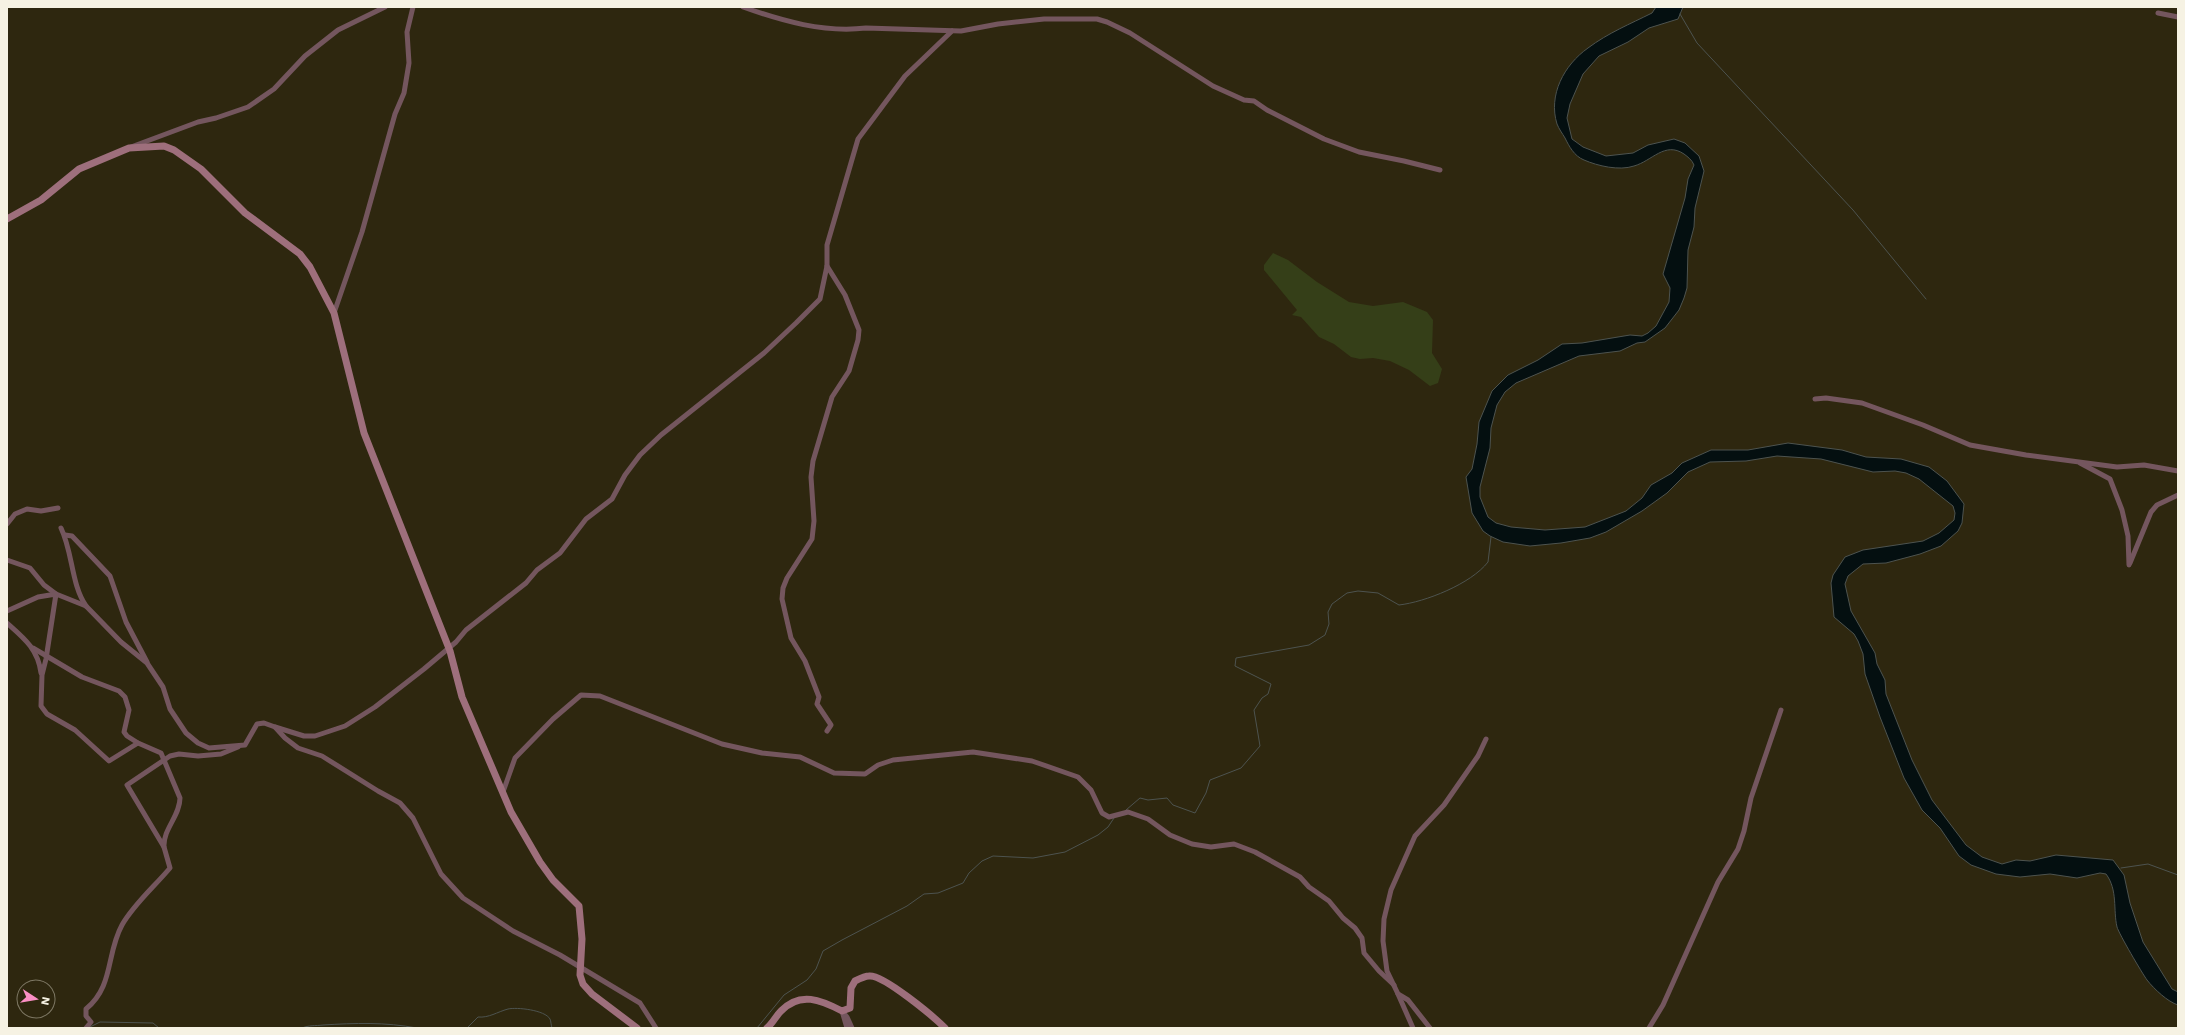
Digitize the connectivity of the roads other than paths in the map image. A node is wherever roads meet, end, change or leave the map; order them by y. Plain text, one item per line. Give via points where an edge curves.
1 (385, 7) edge
2 (409, 7) edge
3 (413, 7) edge
4 (743, 7) edge
5 (2158, 13) dead end
6 (410, 15) junction
7 (2178, 17) edge
8 (952, 31) junction
9 (129, 148) junction
10 (1440, 170) dead end
11 (7, 219) edge
12 (827, 266) junction
13 (334, 313) junction
14 (1815, 399) dead end
15 (2075, 461) junction
16 (2178, 471) edge
17 (2178, 496) edge
18 (58, 508) dead end
19 (7, 524) edge
20 (61, 528) dead end
21 (64, 535) junction
22 (7, 560) edge
23 (56, 594) junction
24 (86, 606) junction
25 (7, 611) edge
26 (7, 623) edge
27 (33, 648) junction
28 (449, 648) junction
29 (47, 657) junction
30 (148, 663) junction
31 (42, 675) junction
32 (1781, 710) dead end
33 (275, 728) junction
34 (827, 731) dead end
35 (1486, 739) dead end
36 (138, 743) junction
37 (239, 747) junction
38 (164, 760) junction
39 (503, 792) junction
40 (164, 847) junction
41 (580, 967) junction
42 (1394, 985) junction
43 (1398, 994) junction
44 (842, 1011) junction
45 (86, 1028) edge
46 (637, 1028) edge
47 (656, 1028) edge
48 (767, 1028) edge
49 (847, 1028) edge
50 (852, 1028) edge
51 (945, 1028) edge
52 (1413, 1028) edge
53 (1430, 1028) edge
54 (1649, 1028) edge

1 - 9 street via 338,30 305,56 274,89 248,106
2 - 6 street
3 - 6 street
4 - 8 street via 785,20 829,28
5 - 7 street
6 - 13 street via 407,37 408,68 404,93 395,114 362,232
8 - 10 street via 1044,19 1097,19 1130,33 1213,86 1244,100 1254,101 1324,139 1359,152
8 - 12 street via 905,76 858,139 827,244
9 - 11 street via 79,169 41,200
9 - 13 street via 164,146 201,169 245,213 300,254 310,267
12 - 28 street via 820,299 764,353 661,435 640,455 612,499 586,519 560,553 466,630
12 - 34 street via 845,295 859,330 858,340 849,371 832,397 813,461 812,539 787,578 782,599 793,642 805,661 819,697 817,704 831,725
13 - 28 street via 364,433
14 - 15 street via 1862,403 1970,445
15 - 16 street via 2117,467 2144,465
15 - 17 street via 2110,479 2125,523 2129,565 2151,512 2157,505
18 - 19 street via 41,511 27,509 15,514
20 - 21 street
21 - 24 street via 78,591
21 - 30 street via 72,536 106,569 118,594 129,628
22 - 23 street via 30,568 44,585
23 - 24 street
23 - 25 street via 38,597
23 - 29 street
24 - 30 street via 121,642
26 - 27 street
27 - 29 street
27 - 31 street via 40,661
28 - 33 street via 375,707 345,726 316,736 304,736
28 - 39 street via 462,697
29 - 31 street
29 - 36 street via 82,677 119,691 125,697 129,710 124,732
30 - 37 street via 163,687 170,709 186,734 209,748
31 - 36 street via 41,706 47,714 75,730 109,761
32 - 54 street via 1751,798 1738,849 1718,882 1663,1005
33 - 37 street via 264,723 257,724 245,745
33 - 41 street via 298,748 322,756 400,803 413,818 441,874 463,898 513,931
35 - 42 street via 1478,756 1444,805 1415,836 1391,890 1384,919 1383,941 1387,971
36 - 38 street via 161,753
37 - 38 street via 221,754 179,754
38 - 40 street via 177,791 180,806 166,835
38 - 40 street via 127,785
39 - 41 street via 511,812 540,862 553,880 579,906 582,940
39 - 42 street via 515,758 581,695 600,696 722,744 762,753 800,757 834,773 865,774 878,765 893,760 973,752 1032,761 1078,777 1091,790 1102,813 1108,817 1128,812 1148,819 1170,835 1192,844 1211,847 1234,844 1255,852 1300,877 1329,901 1355,928 1362,938 1364,953
40 - 45 street via 170,868 138,903 117,936 101,993 86,1009 86,1016 91,1022
41 - 46 street via 583,984 592,994
41 - 47 street via 640,1003
42 - 43 street
43 - 52 street
43 - 53 street via 1408,1000
44 - 48 street via 821,1000 796,1000 781,1010
44 - 49 street
44 - 50 street
44 - 51 street via 850,1008 854,981 870,975 882,980 923,1008

